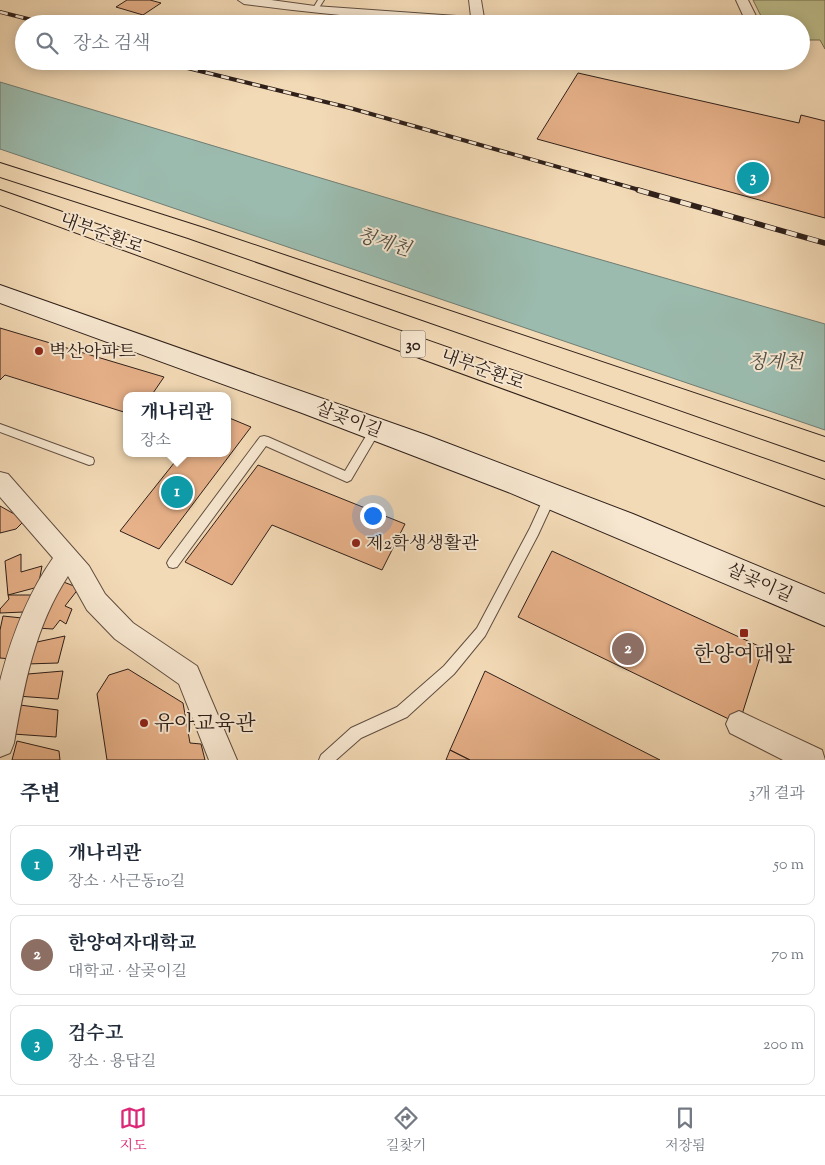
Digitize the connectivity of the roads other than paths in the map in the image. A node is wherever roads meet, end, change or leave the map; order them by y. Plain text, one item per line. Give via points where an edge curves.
1 (244, 0) edge
2 (475, 0) edge
3 (742, 0) edge
4 (266, 2) edge
5 (318, 5) edge
6 (418, 15) edge
7 (477, 15) edge
8 (750, 15) edge
9 (0, 170) edge
10 (0, 197) edge
11 (0, 294) edge
12 (0, 428) edge
13 (376, 429) junction
14 (825, 449) edge
15 (89, 461) dead end
16 (0, 481) edge
17 (825, 493) edge
18 (550, 495) junction
19 (694, 553) junction
20 (173, 563) dead end
21 (73, 566) junction
22 (825, 598) edge
23 (825, 610) edge
24 (740, 724) dead end
25 (0, 744) edge
26 (223, 760) edge
27 (326, 760) edge
28 (812, 760) edge

1 - 4 street
2 - 7 street
3 - 8 street
4 - 5 street
5 - 6 street
9 - 14 highway, 내부순환로 / 30
10 - 17 highway, 내부순환로 / 30
11 - 13 main road, 살곶이길
12 - 15 lane
13 - 18 main road, 살곶이길
13 - 20 lane via 347,477 264,440
16 - 21 street
18 - 19 main road, 살곶이길
18 - 27 lane via 481,632 449,670 402,712 356,733
19 - 22 main road, 살곶이길 via 764,571
19 - 23 main road, 살곶이길
21 - 25 street via 55,572 32,616 11,684
21 - 26 street via 96,602 124,631 188,675
24 - 28 street

